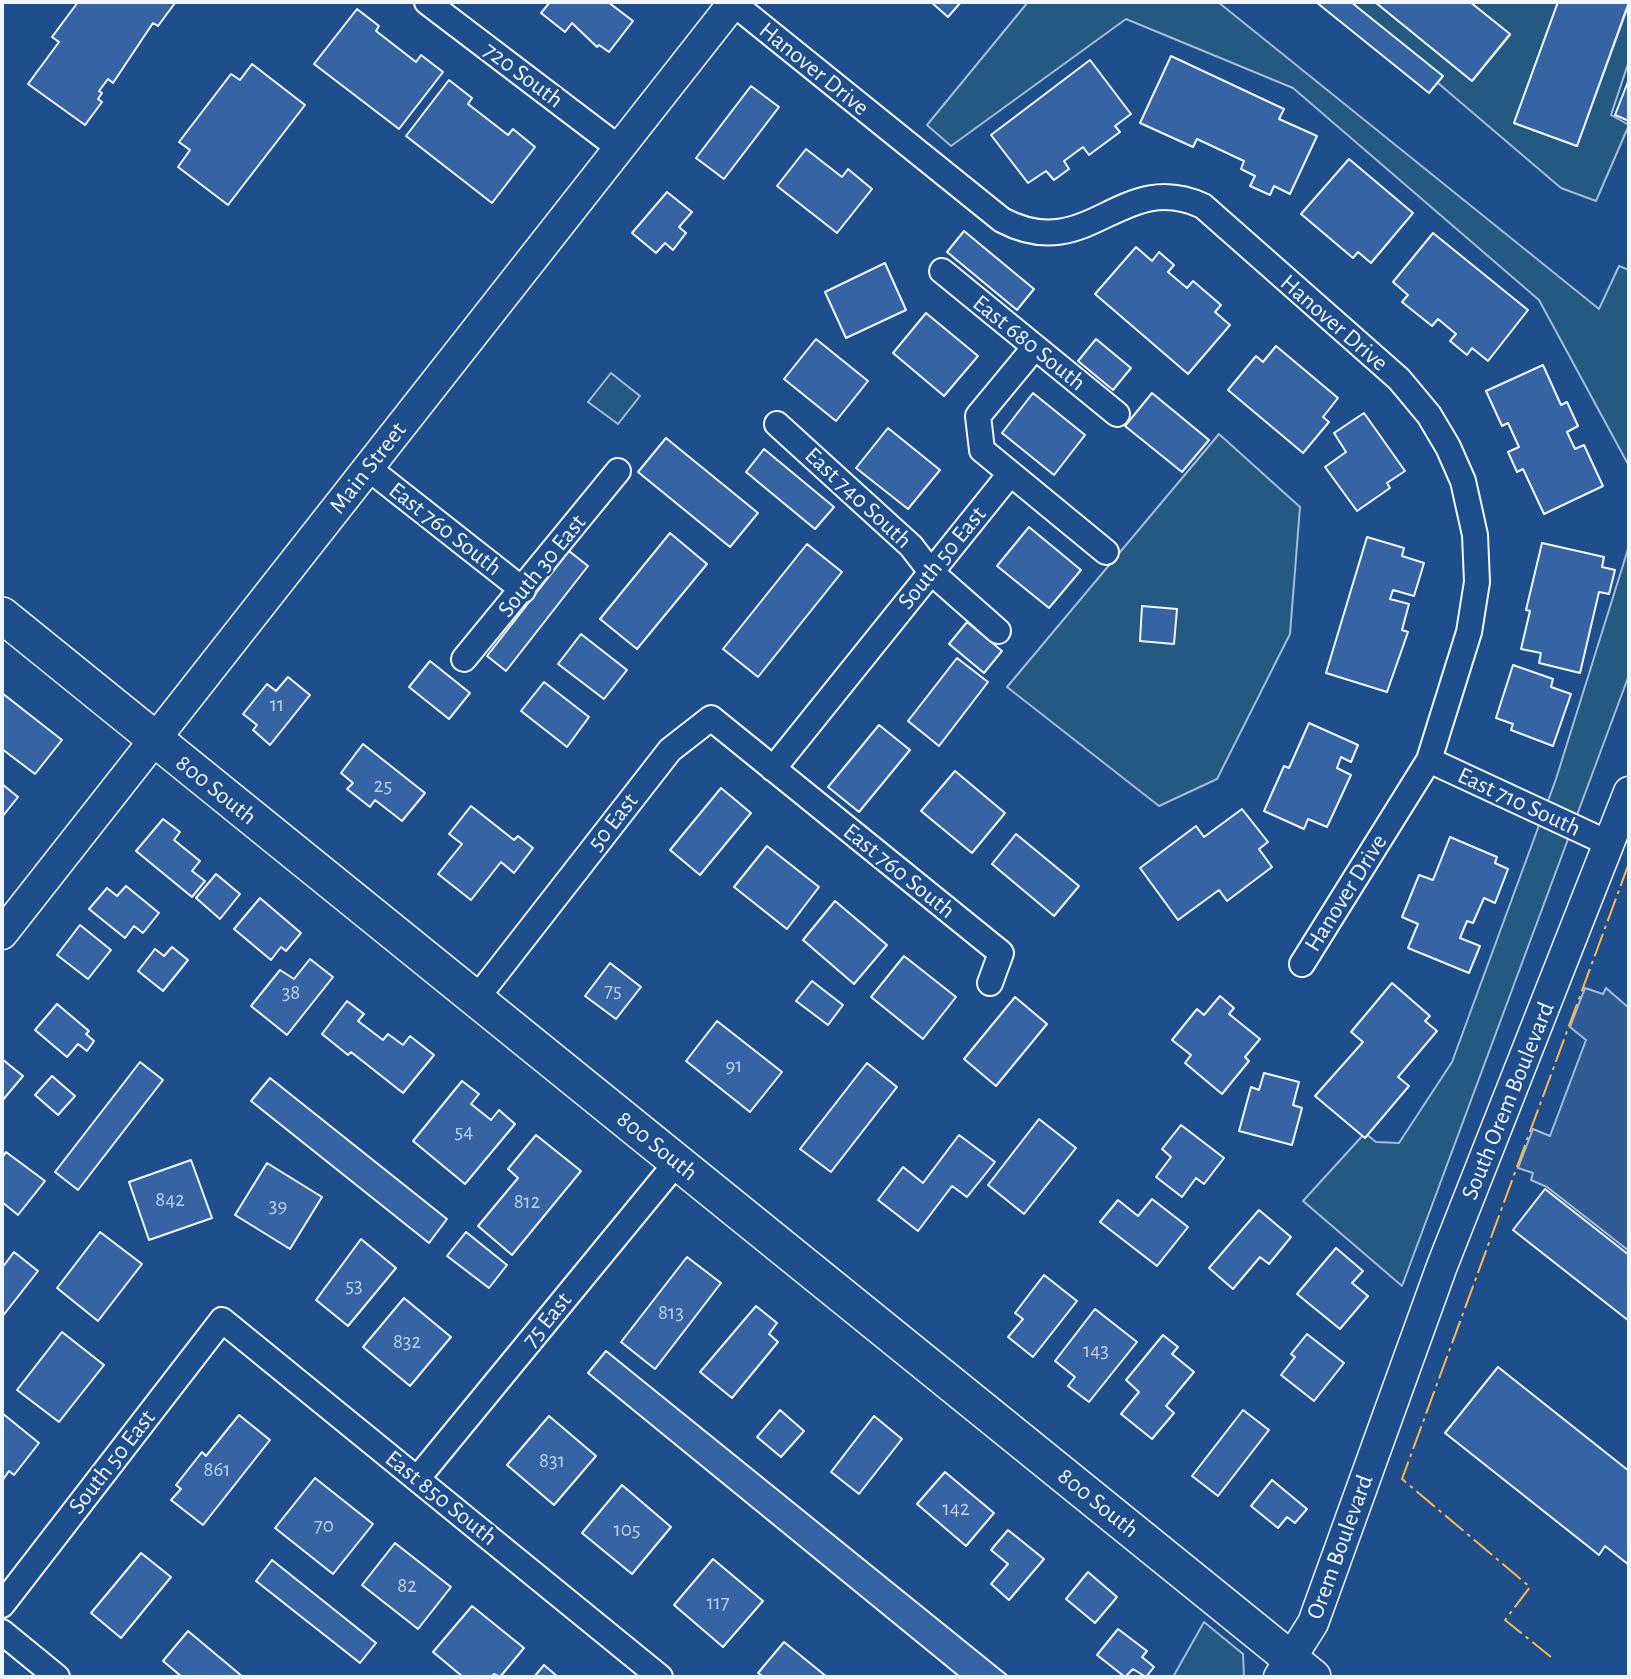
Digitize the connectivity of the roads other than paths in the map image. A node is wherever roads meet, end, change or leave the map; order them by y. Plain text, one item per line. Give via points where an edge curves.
1 (427, 2) edge
2 (733, 2) edge
3 (619, 148) junction
4 (942, 271) dead end
5 (1035, 347) junction
6 (1117, 414) dead end
7 (777, 424) dead end
8 (368, 468) junction
9 (618, 471) dead end
10 (1010, 474) junction
11 (1106, 551) dead end
12 (931, 572) junction
13 (523, 590) junction
14 (2, 615) edge
15 (998, 631) dead end
16 (464, 659) dead end
17 (154, 739) junction
18 (1429, 760) junction
19 (773, 769) junction
20 (1629, 792) edge
21 (1610, 844) junction
22 (2, 934) edge
23 (1302, 964) dead end
24 (990, 982) dead end
25 (476, 999) junction
26 (677, 1162) junction
27 (222, 1320) joint
28 (1389, 1410) joint
29 (417, 1479) junction
30 (2, 1605) edge
31 (2, 1632) edge
32 (1295, 1671) edge
33 (57, 1677) edge
34 (660, 1677) edge

1 - 3 street, 720 South
2 - 3 street, Main Street
2 - 18 street, Hanover Drive via 1003,220 1038,234 1061,233 1144,198 1184,198 1203,206 1399,379 1448,447 1463,481 1475,536 1477,582 1469,632
3 - 8 street, Main Street
4 - 5 street, East 680 South
5 - 6 street, East 680 South
5 - 10 street via 978,416 982,450
7 - 12 street, East 740 South via 911,546
8 - 13 street, East 760 South
8 - 17 street, Main Street
9 - 13 street, South 30 East
10 - 11 street
10 - 12 street, South 50 East
12 - 15 street, East 740 South
12 - 19 street, South 50 East
13 - 16 street, South 30 East
14 - 17 main road, 800 South
17 - 22 street, Main Street
17 - 25 main road, 800 South
18 - 21 street, East 710 South
18 - 23 street, Hanover Drive
19 - 24 street, East 760 South via 1001,953
19 - 25 street, 50 East via 711,718 670,750
20 - 21 street, South Orem Boulevard
21 - 28 street, South Orem Boulevard
25 - 26 main road, 800 South
26 - 29 street, 75 East
26 - 32 main road, 800 South
27 - 29 street, East 850 South
27 - 30 street, South 50 East
28 - 32 street, Orem Boulevard
29 - 34 street, East 850 South
31 - 33 street

